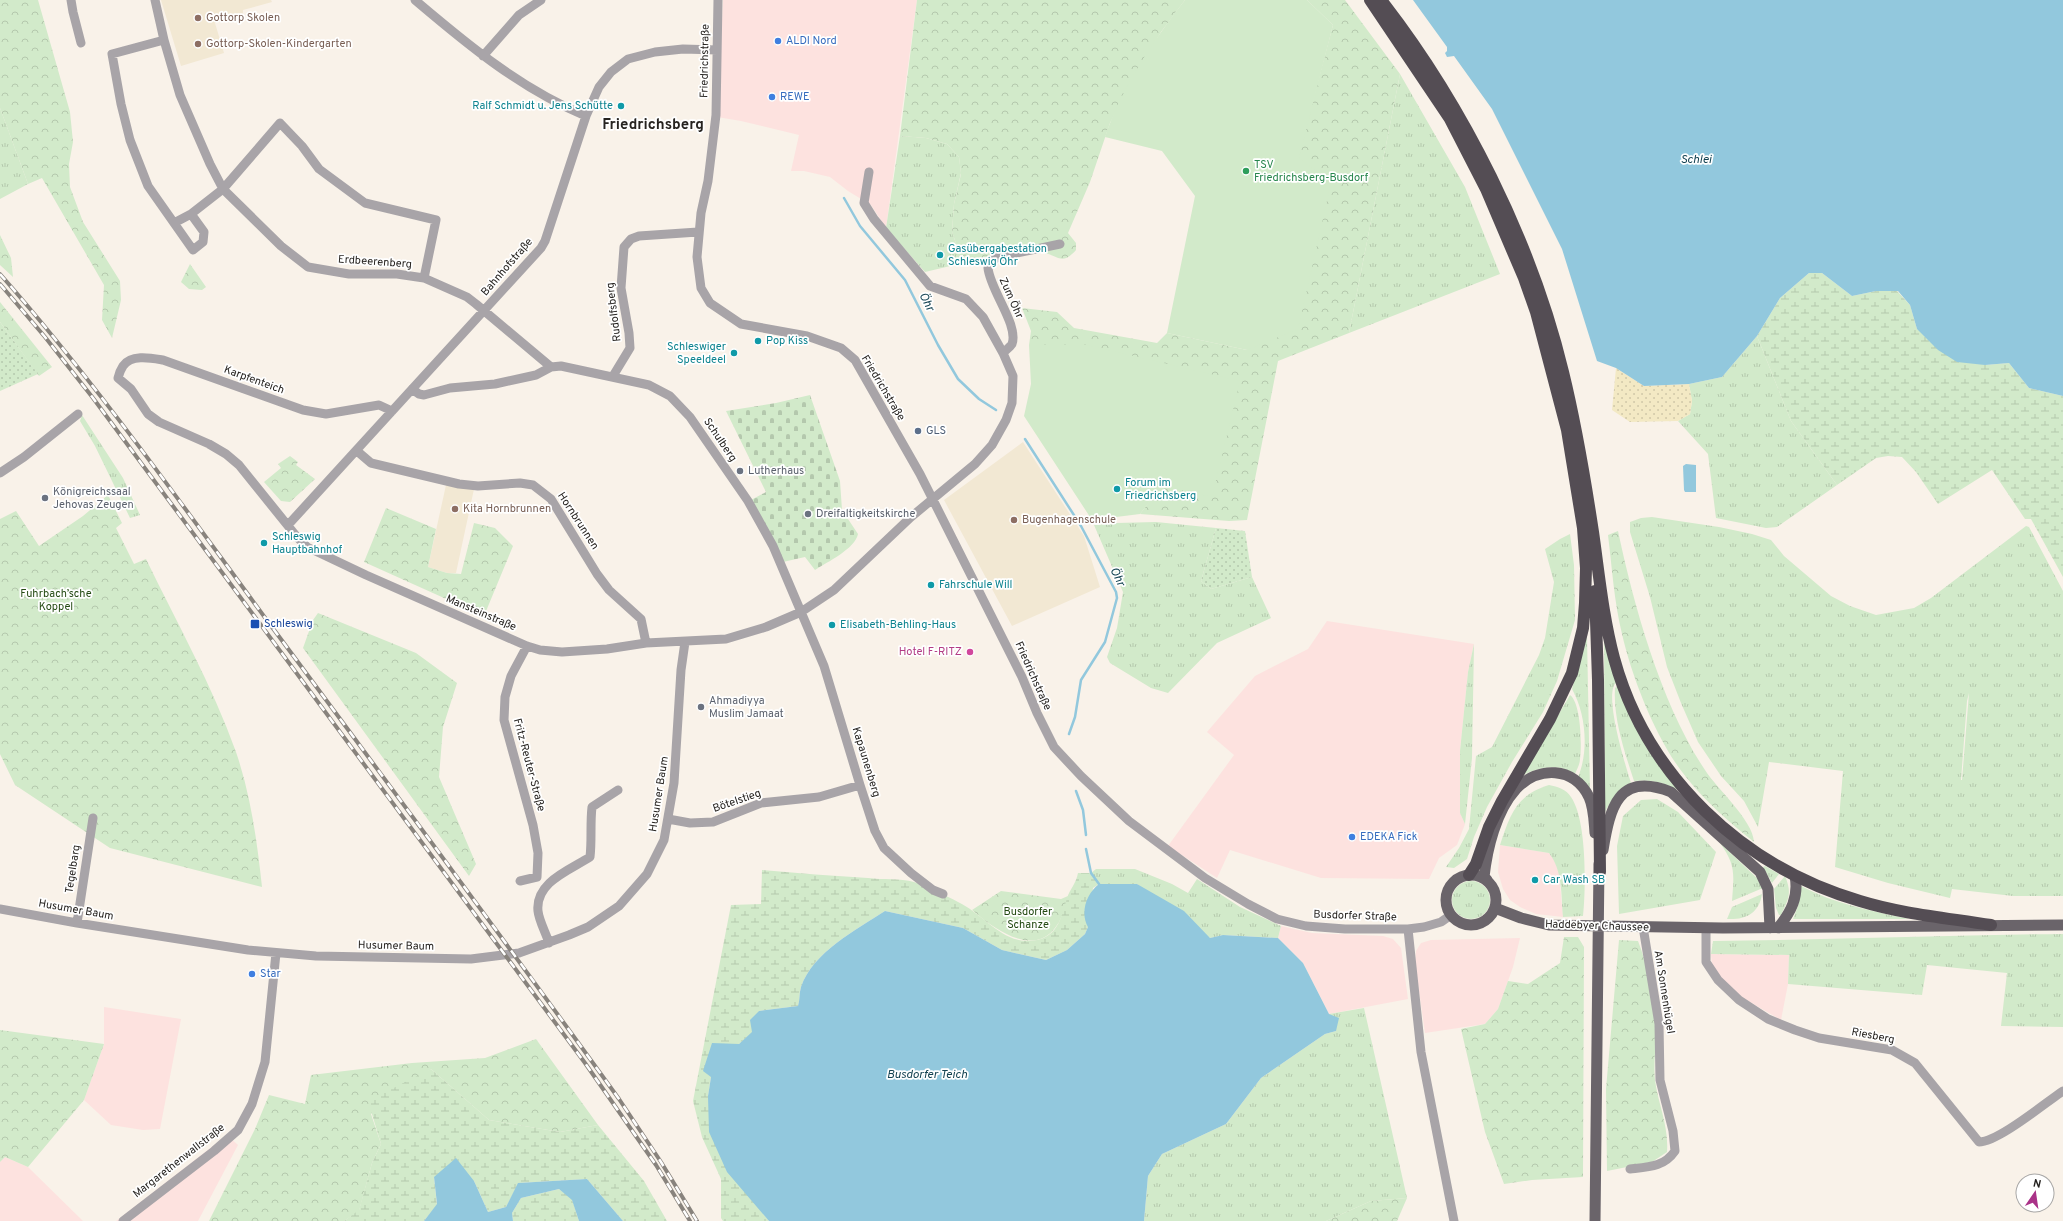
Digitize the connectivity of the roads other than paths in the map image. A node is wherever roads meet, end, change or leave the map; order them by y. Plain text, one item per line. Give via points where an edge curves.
1 (71, 0) edge
2 (155, 0) edge
3 (415, 0) edge
4 (541, 0) edge
5 (718, 0) edge
6 (1370, 0) edge
7 (1381, 0) edge
8 (164, 40) junction
9 (81, 43) dead end
10 (716, 50) junction
11 (482, 56) junction
12 (586, 116) junction
13 (868, 172) dead end
14 (223, 189) junction
15 (191, 214) junction
16 (174, 223) junction
17 (698, 232) junction
18 (1060, 244) dead end
19 (424, 278) junction
20 (484, 312) junction
21 (1003, 353) junction
22 (551, 367) junction
23 (613, 376) junction
24 (118, 378) joint
25 (412, 390) junction
26 (392, 411) junction
27 (78, 414) dead end
28 (357, 451) junction
29 (0, 473) edge
30 (932, 500) junction
31 (288, 525) junction
32 (1592, 566) junction
33 (801, 612) junction
34 (685, 642) junction
35 (646, 643) junction
36 (527, 646) junction
37 (1062, 756) joint
38 (860, 785) junction
39 (618, 790) dead end
40 (93, 818) dead end
41 (668, 819) junction
42 (1600, 872) junction
43 (1469, 875) junction
44 (1795, 876) junction
45 (1487, 880) junction
46 (520, 881) dead end
47 (943, 894) dead end
48 (1494, 908) junction
49 (0, 909) edge
50 (1451, 915) junction
51 (77, 923) junction
52 (1991, 925) junction
53 (2063, 925) edge
54 (1643, 927) junction
55 (1706, 928) junction
56 (1774, 928) junction
57 (1408, 929) junction
58 (549, 943) junction
59 (276, 953) junction
60 (2063, 1091) edge
61 (1630, 1169) dead end
62 (123, 1221) edge
63 (1454, 1221) edge
64 (1595, 1221) edge

1 - 9 street
2 - 8 street, Erdbeerenberg
3 - 11 street
4 - 11 street via 519,16
5 - 10 street, Friedrichstraße
6 - 32 highway via 1450,119 1486,189 1524,278 1536,312 1567,430
7 - 32 highway via 1432,72 1458,116 1495,185 1533,276 1562,369 1576,429
8 - 14 street, Erdbeerenberg via 180,95
8 - 16 street via 112,54 130,140 148,186
10 - 12 street, Bahnhofstraße via 683,49 655,52 628,59 611,72 599,86
10 - 17 street, Friedrichstraße via 716,115
11 - 12 street via 536,92
12 - 20 street, Bahnhofstraße via 545,241
13 - 21 street via 864,203 874,219 930,286 966,299 974,306
14 - 15 street
14 - 19 street, Erdbeerenberg via 281,246 308,267 349,274 397,274
14 - 19 street via 280,123 319,169 365,203 436,220
15 - 16 street
15 - 16 street via 204,232 203,242 193,250
17 - 23 street, Rudolfsberg via 639,236 631,239 624,247 621,288 630,333 630,348
17 - 30 street, Friedrichstraße via 697,273 707,300 741,324 807,336 841,348 855,360 920,474
18 - 21 street, Zum Öhr via 998,257 991,261 988,268 990,280 1013,335 1012,345
19 - 20 street, Erdbeerenberg via 467,297
20 - 22 street, Erdbeerenberg
20 - 25 street, Bahnhofstraße
21 - 30 street via 1013,376 1012,402 1006,420 992,445 976,464
22 - 23 street, Schulberg via 561,366
22 - 25 street via 536,375 495,384 450,388 424,395
23 - 33 street, Schulberg via 649,385 670,396 690,417 748,501 773,546
24 - 26 street, Karpfenteich via 123,365 131,360 146,357 163,360 303,410 326,414 379,405
24 - 31 street, Mansteinstraße via 131,389 148,414 159,422 209,444 239,464
25 - 26 street, Bahnhofstraße
26 - 28 street, Bahnhofstraße
27 - 29 street
28 - 31 street, Bahnhofstraße
28 - 35 street, Hornbrunnen via 371,463 460,484 533,485 551,499 609,590 642,619
30 - 33 street via 834,590
30 - 37 street, Friedrichstraße via 1022,677 1037,714
31 - 36 street, Mansteinstraße via 307,548
32 - 42 highway via 1598,680
32 - 43 highway via 1577,658 1569,680 1550,719 1502,801
32 - 44 highway via 1614,657 1634,711 1657,754 1676,781 1711,818 1758,854
33 - 34 street via 766,627 726,639
33 - 38 street, Kapaunenberg via 824,666
34 - 35 street, Mansteinstraße
34 - 41 street, Husumer Baum via 681,670 677,756
35 - 36 street, Mansteinstraße via 562,652
36 - 46 street, Fritz-Reuter-Straße via 511,676 505,697 504,720 533,825 538,853 537,876
37 - 57 street, Busdorfer Straße via 1129,821 1205,878 1276,919 1306,926 1345,929
38 - 41 street, Bötelstieg via 819,797 761,803 713,822
38 - 47 street, Kapaunenberg via 875,831 884,848 911,873 933,890
39 - 58 street via 592,807 590,857 550,881 540,895 538,911
40 - 51 street, Tegelbarg
41 - 58 street, Husumer Baum via 664,840 647,874 619,906 588,927
42 - 45 main road via 1589,797 1575,779 1553,772 1543,772 1524,782 1506,803 1487,859 1484,877
42 - 56 main road via 1608,820 1615,802 1634,788 1646,785 1658,787 1672,792 1686,803 1760,872 1768,888
42 - 64 main road
43 - 45 main road
43 - 50 main road via 1456,879 1448,891 1447,903
44 - 52 highway via 1831,892 1882,907
44 - 56 main road via 1796,898 1786,918
45 - 48 main road via 1495,893
48 - 50 main road via 1486,919 1474,924 1461,922
48 - 54 main road, Haddebyer Chaussee via 1550,926
49 - 51 street, Husumer Baum
50 - 57 street via 1441,922
51 - 59 street, Husumer Baum
52 - 53 main road
52 - 56 main road, Haddebyer Chaussee
54 - 55 main road, Haddebyer Chaussee
54 - 61 street, Am Sonnenhügel via 1659,1024 1660,1080 1673,1131 1675,1151 1669,1160 1657,1166
55 - 56 main road, Haddebyer Chaussee
55 - 60 street, Riesberg via 1706,962 1718,980 1739,1000 1768,1019 1795,1030 1819,1038 1892,1050 1915,1063 1979,1142 1986,1142 2002,1134
57 - 63 street, Busdorfer Straße via 1421,1052
58 - 59 street, Husumer Baum via 519,953 471,959 351,958
59 - 62 street, Margarethenwallstraße via 265,1062 252,1104 238,1130

